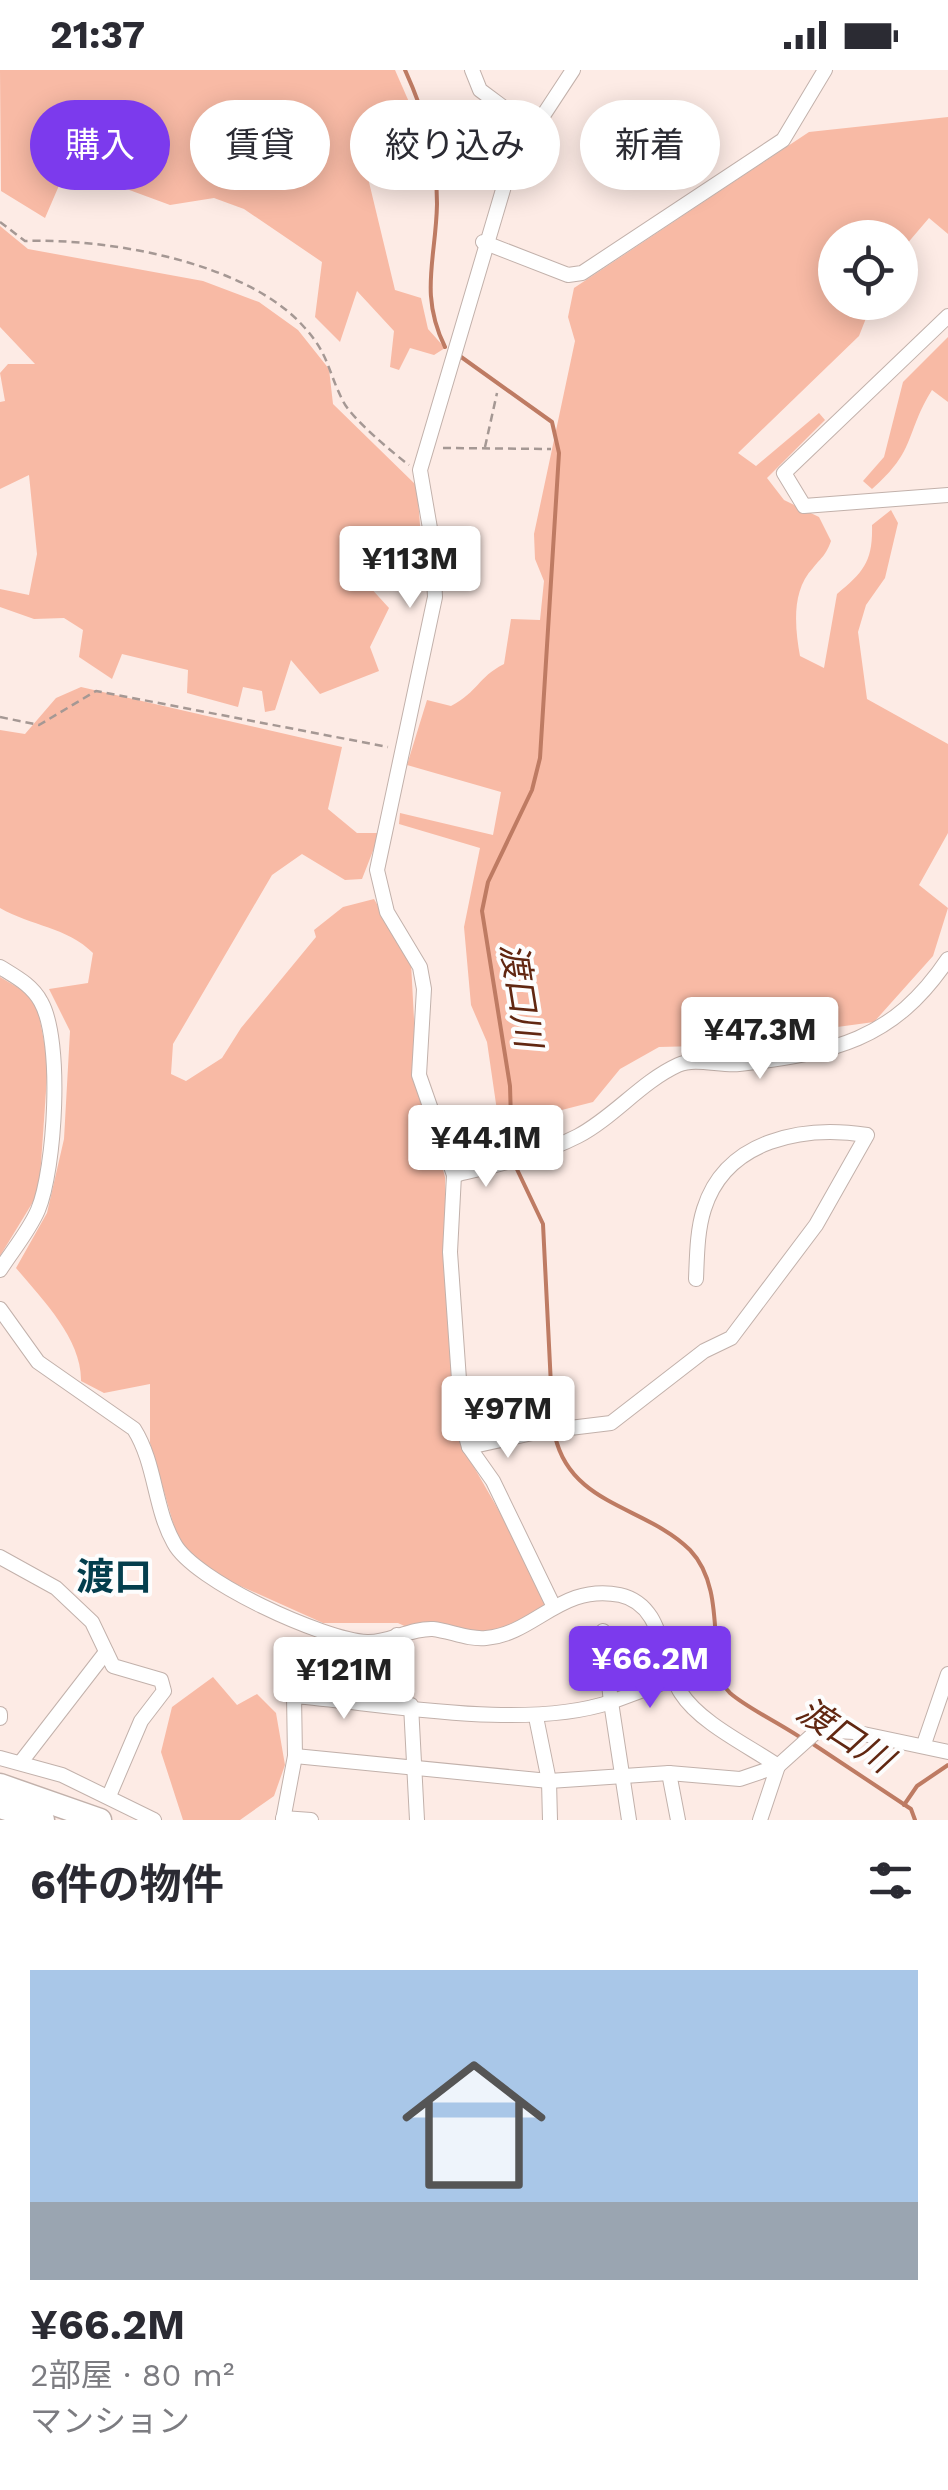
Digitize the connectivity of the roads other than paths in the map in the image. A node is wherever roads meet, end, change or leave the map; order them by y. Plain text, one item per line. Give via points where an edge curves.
1 (472, 70) edge
2 (572, 70) edge
3 (824, 70) edge
4 (493, 100) edge
5 (551, 100) edge
6 (501, 190) edge
7 (483, 242) junction
8 (948, 316) edge
9 (948, 495) edge
10 (948, 959) edge
11 (0, 967) edge
12 (454, 1175) junction
13 (0, 1270) edge
14 (696, 1279) dead end
15 (0, 1309) edge
16 (469, 1447) junction
17 (0, 1557) edge
18 (552, 1605) junction
19 (603, 1631) dead end
20 (397, 1635) junction
21 (106, 1652) junction
22 (948, 1674) edge
23 (673, 1680) junction
24 (611, 1702) junction
25 (407, 1705) junction
26 (536, 1718) junction
27 (924, 1744) junction
28 (948, 1752) edge
29 (295, 1756) junction
30 (0, 1758) edge
31 (21, 1762) junction
32 (778, 1766) junction
33 (418, 1767) junction
34 (669, 1773) junction
35 (625, 1778) junction
36 (549, 1782) junction
37 (0, 1785) edge
38 (109, 1796) junction
39 (0, 1807) edge
40 (31, 1818) edge
41 (284, 1819) edge
42 (100, 1820) edge
43 (154, 1820) edge
44 (311, 1820) edge
45 (418, 1820) edge
46 (550, 1820) edge
47 (629, 1820) edge
48 (678, 1820) edge
49 (760, 1820) edge

1 - 4 street via 480,90
2 - 5 street
3 - 7 street via 783,140 582,274 568,275
6 - 7 street
7 - 12 street via 420,470 435,596 378,870 380,892 420,968 419,1075
8 - 9 street via 784,473 804,506
10 - 12 street via 924,994 881,1028 817,1050 735,1064 684,1062 580,1135
11 - 13 street via 40,1000 52,1044 50,1153 38,1210
12 - 16 street via 450,1252
14 - 16 street via 704,1209 732,1163 784,1136 817,1130 868,1135 816,1225 731,1338 611,1423
15 - 20 street via 38,1362 134,1429 173,1542 188,1563 347,1640
16 - 18 street via 493,1480
17 - 21 street via 68,1600 92,1622
18 - 20 street via 486,1638 433,1630
18 - 23 street via 588,1593 640,1603 653,1617
19 - 24 street
20 - 25 street
21 - 31 street
21 - 38 street via 114,1666 161,1680 164,1691 141,1721
22 - 27 street
23 - 24 street
23 - 32 street via 683,1698
24 - 26 street
24 - 35 street
25 - 26 street
25 - 29 street via 294,1696
25 - 33 street
26 - 36 street
27 - 28 street
27 - 32 street via 818,1730
29 - 33 street
29 - 41 street
30 - 31 street
31 - 38 street
32 - 34 street via 740,1780
32 - 49 street
33 - 36 street
33 - 45 street
34 - 35 street
34 - 48 street
35 - 36 street
35 - 47 street
36 - 46 street
37 - 42 main road
38 - 43 street
39 - 40 main road
41 - 44 street

